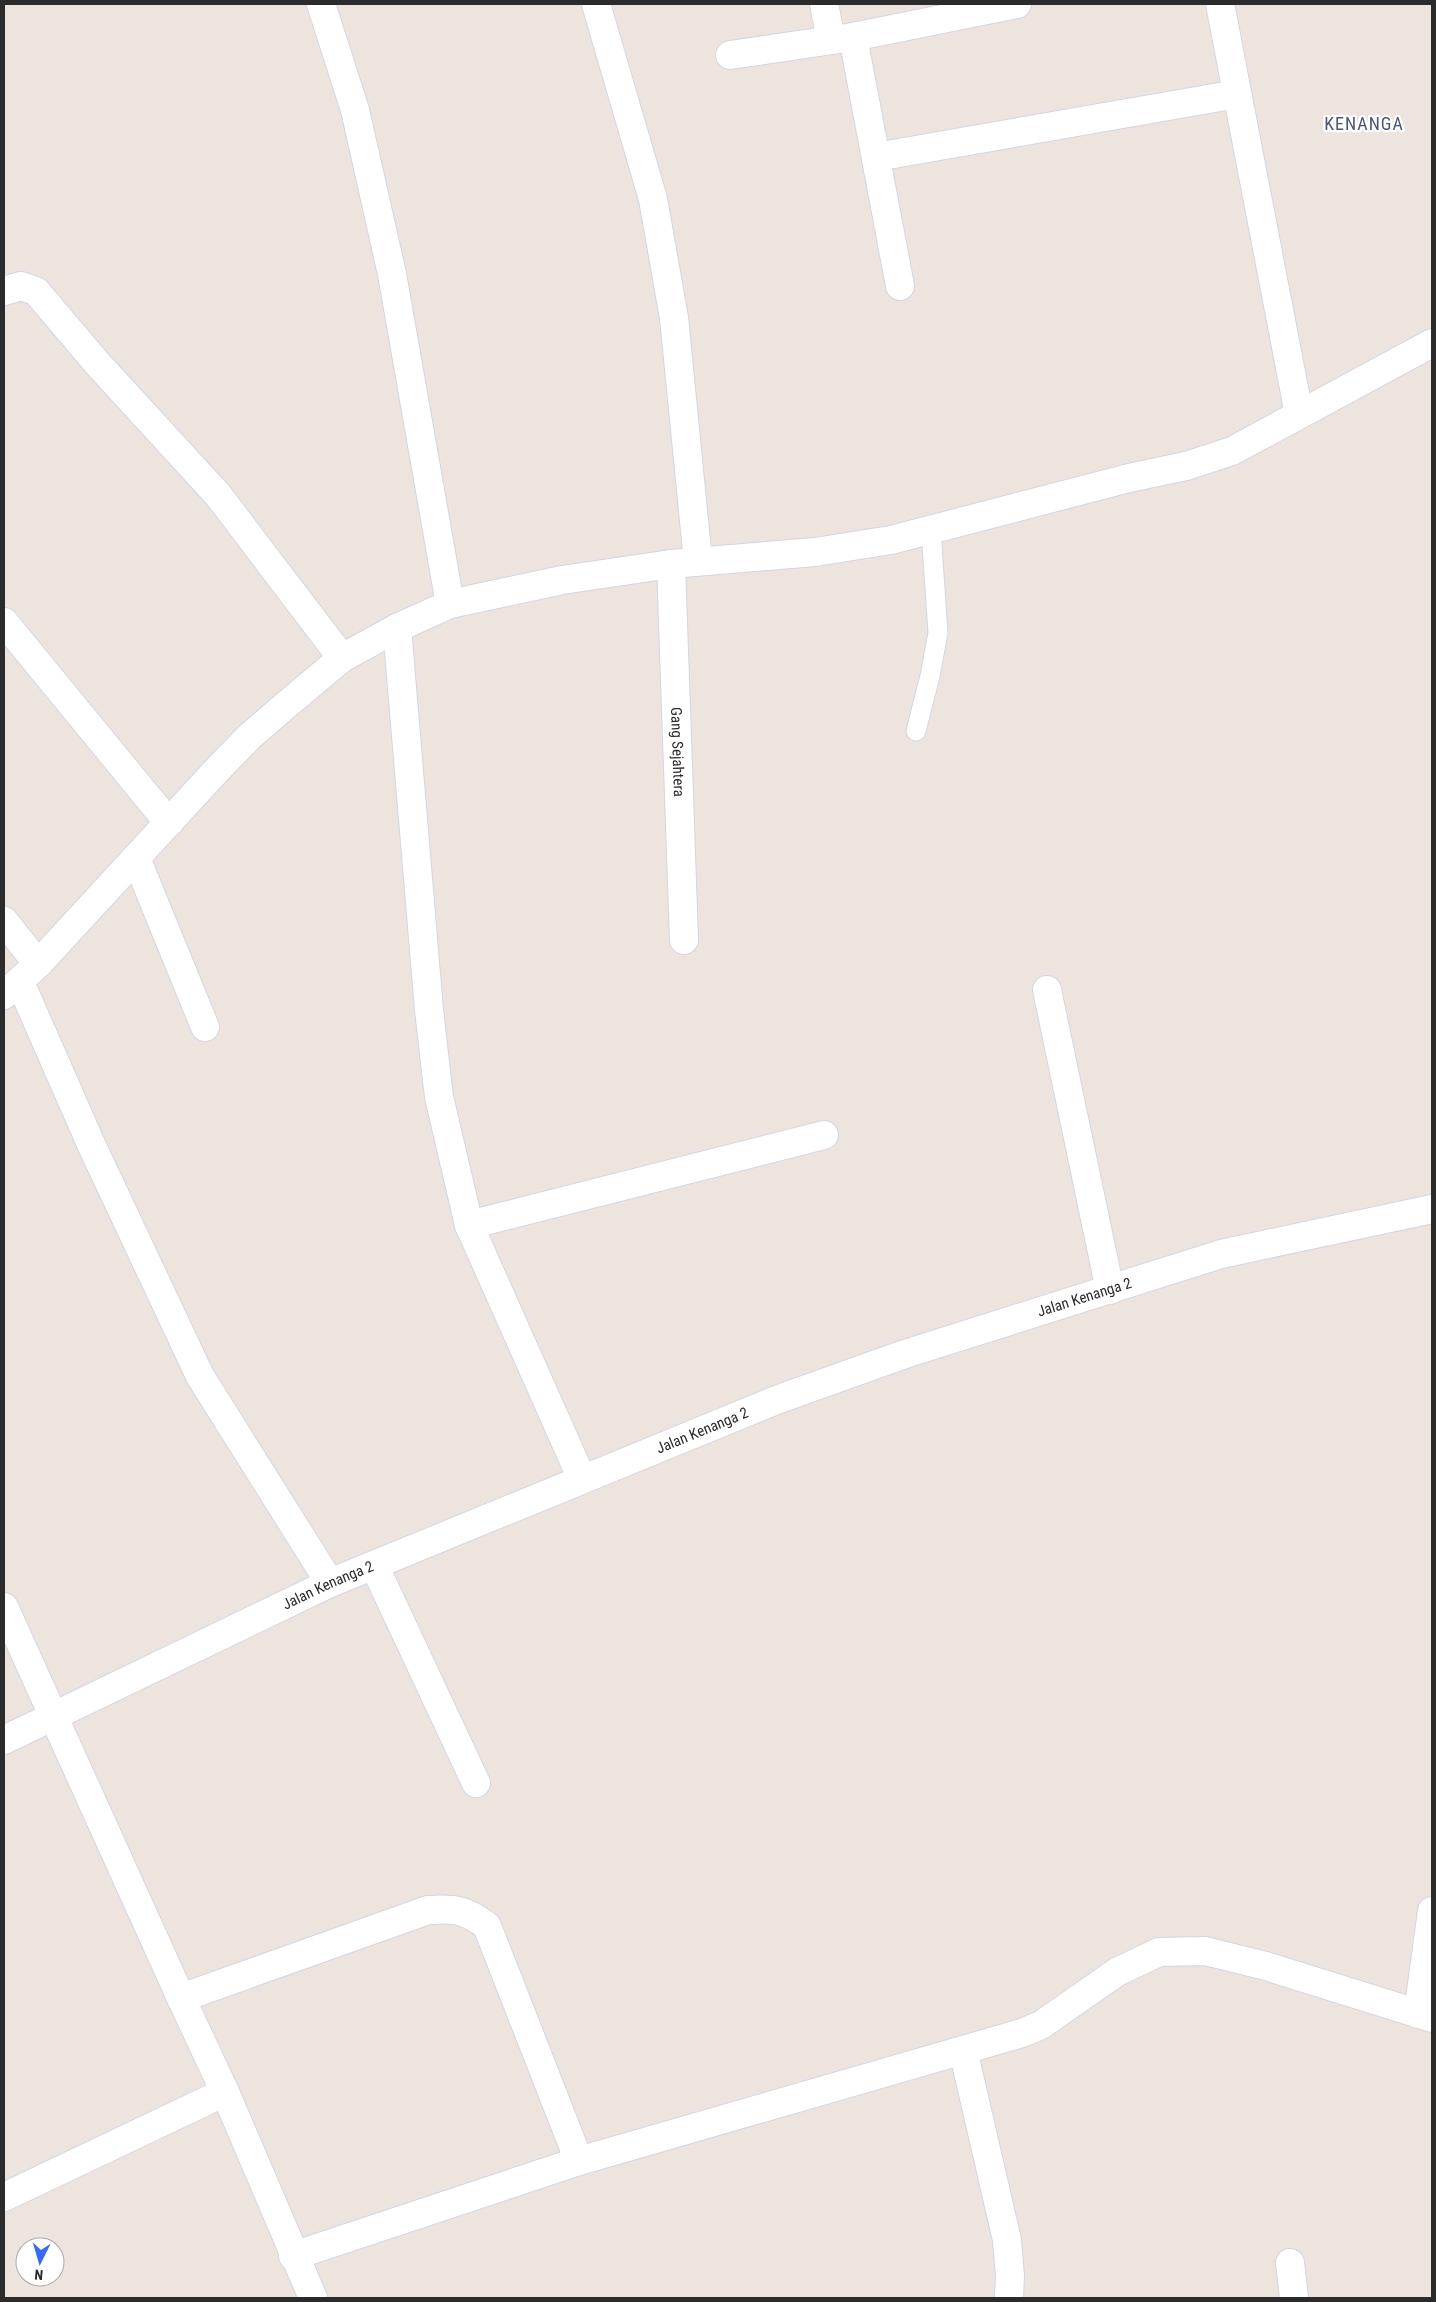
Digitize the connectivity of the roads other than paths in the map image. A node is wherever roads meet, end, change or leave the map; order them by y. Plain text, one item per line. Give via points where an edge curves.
1 (324, 4) edge
2 (596, 4) edge
3 (824, 4) edge
4 (1017, 4) edge
5 (1220, 4) edge
6 (842, 39) junction
7 (730, 54) dead end
8 (1237, 94) junction
9 (876, 157) junction
10 (900, 286) dead end
11 (4, 291) edge
12 (1432, 343) edge
13 (1299, 414) junction
14 (931, 530) junction
15 (698, 561) junction
16 (671, 564) junction
17 (450, 604) junction
18 (4, 622) edge
19 (398, 628) junction
20 (342, 658) junction
21 (916, 731) dead end
22 (169, 823) junction
23 (136, 858) junction
24 (4, 921) edge
25 (684, 940) dead end
26 (21, 981) edge
27 (1047, 990) dead end
28 (205, 1027) dead end
29 (824, 1135) dead end
30 (1432, 1209) edge
31 (469, 1225) junction
32 (1110, 1290) junction
33 (582, 1479) junction
34 (374, 1565) junction
35 (330, 1583) junction
36 (4, 1607) edge
37 (54, 1717) junction
38 (4, 1740) edge
39 (476, 1783) dead end
40 (1432, 1912) edge
41 (180, 1998) junction
42 (1425, 2016) edge
43 (963, 2050) junction
44 (226, 2092) junction
45 (579, 2161) junction
46 (4, 2197) edge
47 (293, 2256) junction
48 (1290, 2263) dead end
49 (312, 2298) edge
50 (1009, 2298) edge
51 (1294, 2298) edge

1 - 17 street via 355,110 392,274
2 - 15 street via 654,198 674,318
3 - 6 street
4 - 6 street
5 - 8 street
6 - 7 street
6 - 9 street
8 - 9 street
8 - 13 street
9 - 10 street
11 - 20 street via 21,286 36,291 97,363 218,494
12 - 13 street
13 - 14 street via 1232,451 1186,466
14 - 15 street via 815,552
14 - 21 lane via 938,633
15 - 16 street
16 - 17 street via 562,580
16 - 25 street, Gang Sejahtera
17 - 19 street
18 - 22 street
19 - 20 street
19 - 31 street via 439,1097
20 - 22 street via 249,737
22 - 23 street
23 - 26 street
23 - 28 street
24 - 26 street
26 - 35 street via 91,1144 200,1376
27 - 32 street
29 - 31 street
30 - 32 street, Jalan Kenanga 2 via 1221,1254
31 - 33 street
32 - 33 street, Jalan Kenanga 2 via 905,1354 779,1399
33 - 34 street, Jalan Kenanga 2
34 - 35 street, Jalan Kenanga 2
34 - 39 street
35 - 37 street, Jalan Kenanga 2
36 - 37 street
37 - 38 street, Jalan Kenanga 2
37 - 41 street
40 - 42 street
41 - 44 street
41 - 45 street via 428,1910 452,1908 472,1915 487,1926
42 - 43 street via 1266,1966 1205,1951 1159,1952 1117,1972 1041,2025
43 - 45 street
43 - 50 street via 1007,2240
44 - 46 street
44 - 47 street
45 - 47 street
47 - 49 street
48 - 51 street

